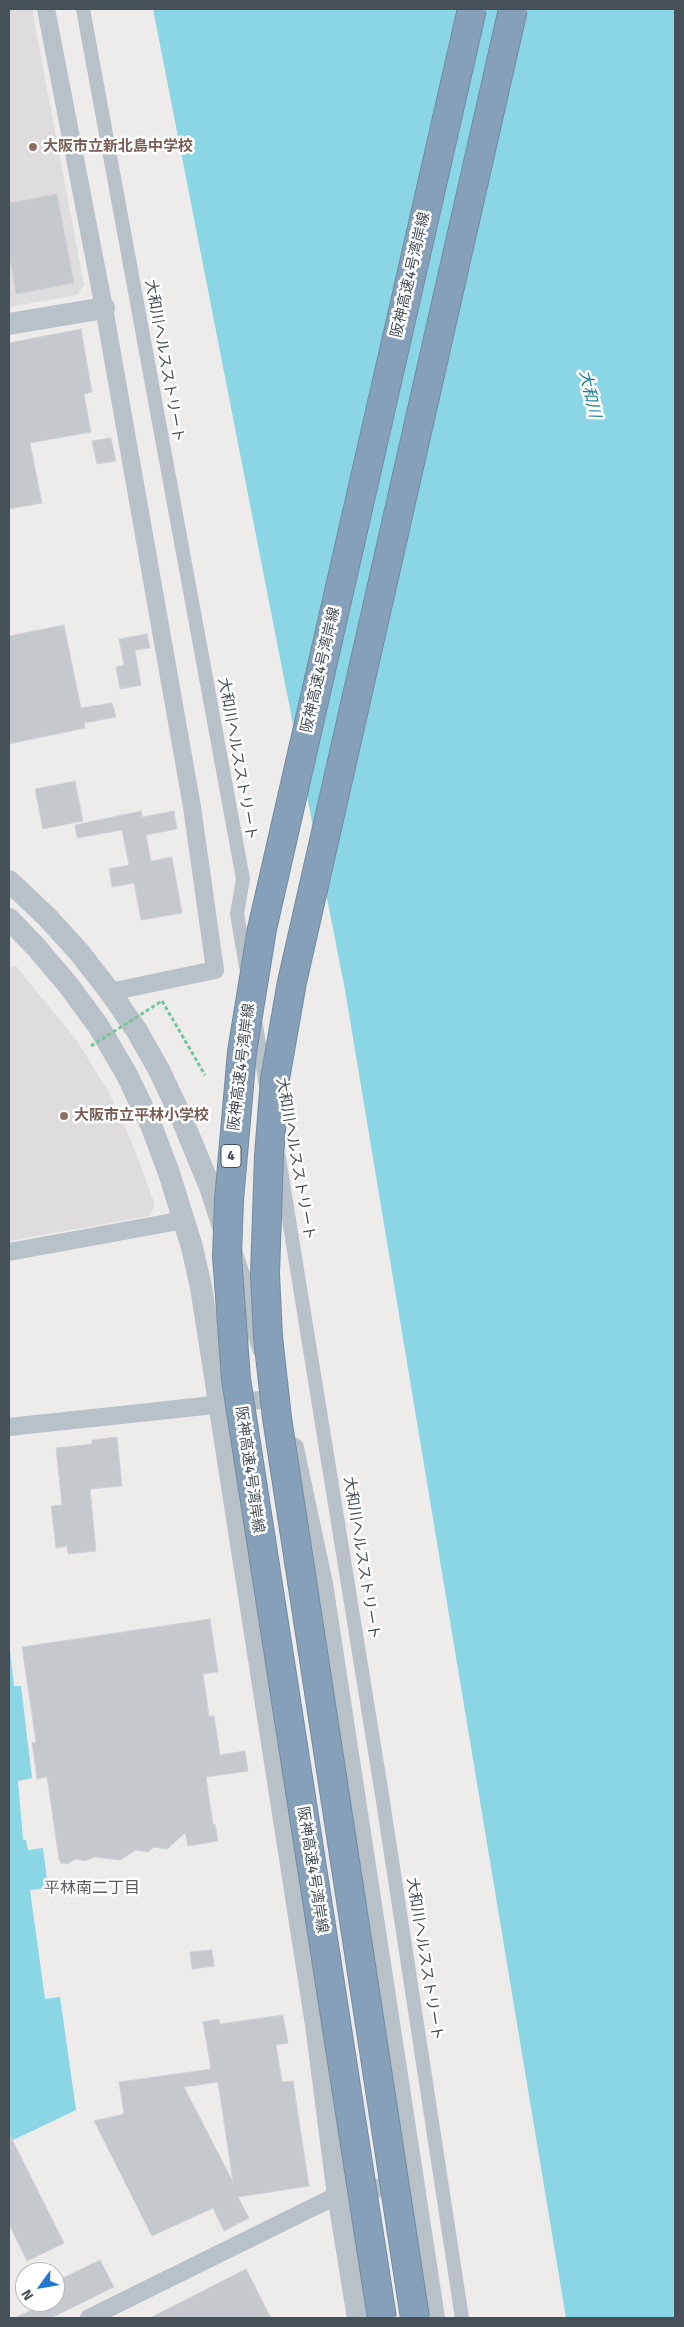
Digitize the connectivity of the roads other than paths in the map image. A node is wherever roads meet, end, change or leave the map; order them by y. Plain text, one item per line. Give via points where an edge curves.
1 (46, 9) edge
2 (83, 9) edge
3 (472, 9) edge
4 (513, 9) edge
5 (104, 308) junction
6 (9, 324) edge
7 (9, 881) edge
8 (9, 919) edge
9 (110, 992) junction
10 (184, 1220) junction
11 (9, 1252) edge
12 (279, 1398) junction
13 (219, 1405) junction
14 (9, 1427) edge
15 (413, 2182) junction
16 (338, 2196) junction
17 (89, 2318) edge
18 (358, 2318) edge
19 (382, 2318) edge
20 (415, 2318) edge
21 (434, 2318) edge
22 (462, 2318) edge

1 - 5 street
2 - 22 street, 大和川ヘルスストリート via 243,879 237,914 308,1328
3 - 19 highway, 阪神高速4号湾岸線 / 4, bridge via 262,929 242,1052 229,1200 227,1256 236,1379
4 - 20 highway, bridge via 292,982 275,1078 268,1173 266,1292 276,1418
5 - 6 street
5 - 9 street via 192,807 215,970
7 - 9 street via 79,952
8 - 10 street via 70,986 127,1075 151,1125
9 - 12 street via 137,1032 179,1112 210,1187
10 - 11 street
10 - 13 street via 201,1287
12 - 13 street
12 - 15 street via 298,1468 322,1584
13 - 14 street
13 - 16 street via 316,2025
15 - 16 street
15 - 21 street
16 - 17 street
16 - 18 street

